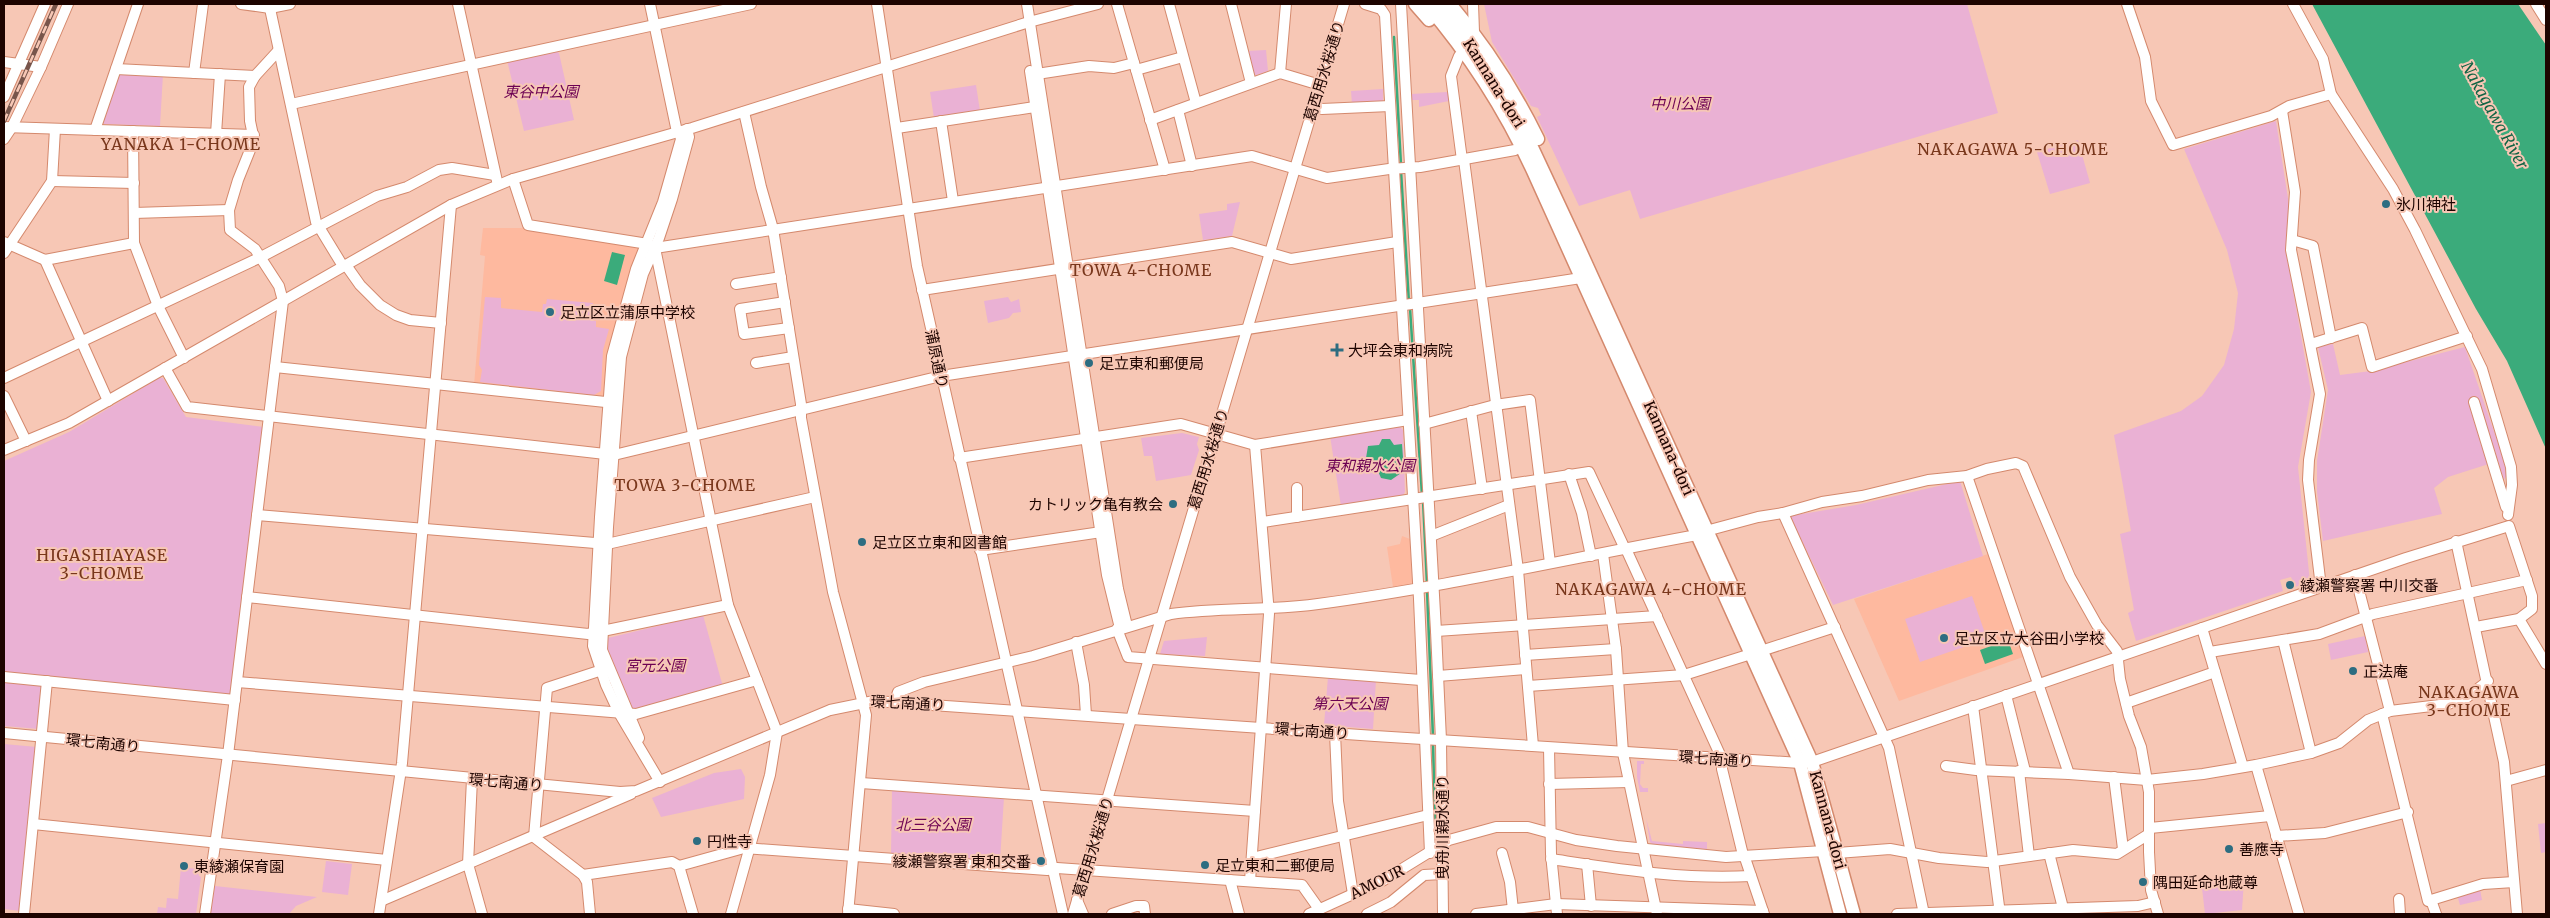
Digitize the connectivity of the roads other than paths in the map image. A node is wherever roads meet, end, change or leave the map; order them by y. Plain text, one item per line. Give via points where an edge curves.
1 (45, 4) edge
2 (68, 4) edge
3 (138, 4) edge
4 (203, 4) edge
5 (241, 4) edge
6 (290, 4) edge
7 (458, 4) edge
8 (650, 4) edge
9 (751, 4) edge
10 (877, 4) edge
11 (1027, 4) edge
12 (1098, 4) edge
13 (1118, 4) edge
14 (1169, 4) edge
15 (1231, 4) edge
16 (1286, 4) edge
17 (1344, 4) edge
18 (1365, 4) edge
19 (1400, 4) edge
20 (1415, 4) edge
21 (1426, 4) edge
22 (1438, 4) edge
23 (1450, 4) edge
24 (1473, 4) edge
25 (2127, 4) edge
26 (2293, 4) edge
27 (2536, 4) edge
28 (269, 6) edge
29 (2546, 20) edge
30 (1029, 22) junction
31 (654, 24) junction
32 (1474, 32) junction
33 (278, 51) junction
34 (1459, 56) junction
35 (1183, 57) junction
36 (4, 62) edge
37 (20, 62) junction
38 (471, 64) junction
39 (41, 66) junction
40 (887, 66) junction
41 (1135, 67) junction
42 (116, 69) junction
43 (194, 73) junction
44 (1280, 73) junction
45 (220, 74) junction
46 (1037, 74) junction
47 (255, 76) junction
48 (1251, 83) junction
49 (1320, 85) junction
50 (2331, 94) junction
51 (4, 97) edge
52 (1196, 103) junction
53 (291, 104) junction
54 (1039, 106) junction
55 (1314, 106) junction
56 (1390, 106) junction
57 (1178, 110) junction
58 (2282, 111) junction
59 (744, 112) junction
60 (1150, 120) junction
61 (941, 121) junction
62 (8, 127) edge
63 (897, 128) junction
64 (55, 129) junction
65 (95, 130) junction
66 (133, 130) junction
67 (681, 131) junction
68 (216, 134) junction
69 (254, 134) junction
70 (4, 138) edge
71 (1515, 150) junction
72 (1463, 160) junction
73 (1192, 166) junction
74 (1394, 168) junction
75 (1410, 168) junction
76 (1295, 169) junction
77 (1165, 170) junction
78 (1538, 170) junction
79 (495, 175) junction
80 (513, 179) junction
81 (52, 181) junction
82 (134, 183) junction
83 (500, 186) junction
84 (1052, 187) junction
85 (953, 202) junction
86 (451, 205) junction
87 (908, 209) junction
88 (229, 210) junction
89 (134, 213) junction
90 (318, 226) junction
91 (773, 229) junction
92 (1568, 236) junction
93 (2292, 240) junction
94 (1397, 242) junction
95 (134, 243) junction
96 (5, 246) edge
97 (651, 246) junction
98 (1270, 253) junction
99 (261, 257) junction
100 (45, 260) junction
101 (344, 265) junction
102 (1064, 268) junction
103 (781, 277) junction
104 (1580, 278) junction
105 (736, 284) dead end
106 (922, 290) junction
107 (1481, 294) junction
108 (283, 301) junction
109 (785, 302) junction
110 (1418, 304) junction
111 (158, 306) junction
112 (1402, 307) junction
113 (441, 323) junction
114 (789, 328) junction
115 (1247, 331) junction
116 (2467, 336) junction
117 (2331, 338) junction
118 (81, 342) junction
119 (2311, 344) junction
120 (1077, 356) junction
121 (793, 357) junction
122 (184, 358) junction
123 (756, 363) dead end
124 (275, 367) junction
125 (165, 368) junction
126 (941, 376) junction
127 (4, 378) edge
128 (435, 384) junction
129 (4, 396) edge
130 (108, 401) junction
131 (2474, 402) dead end
132 (614, 403) junction
133 (1495, 404) junction
134 (800, 410) junction
135 (1471, 410) junction
136 (269, 418) junction
137 (1408, 420) junction
138 (1424, 424) junction
139 (1216, 433) junction
140 (432, 436) junction
141 (694, 437) junction
142 (1091, 438) junction
143 (26, 441) junction
144 (1255, 445) junction
145 (4, 450) edge
146 (610, 455) junction
147 (959, 458) junction
148 (1569, 474) junction
149 (1967, 476) junction
150 (1539, 479) junction
151 (1506, 485) junction
152 (1297, 488) dead end
153 (1482, 489) junction
154 (815, 497) junction
155 (1428, 497) junction
156 (1412, 500) junction
157 (1509, 505) junction
158 (1783, 513) junction
159 (257, 515) junction
160 (1297, 517) junction
161 (711, 521) junction
162 (1263, 522) junction
163 (423, 529) junction
164 (1105, 532) junction
165 (1702, 533) junction
166 (1431, 536) junction
167 (2456, 541) junction
168 (603, 544) junction
169 (1626, 549) junction
170 (980, 550) junction
171 (1603, 554) junction
172 (1591, 556) junction
173 (1550, 564) junction
174 (1518, 570) junction
175 (2355, 575) junction
176 (2527, 580) junction
177 (1433, 587) junction
178 (2321, 587) junction
179 (1418, 590) junction
180 (2467, 592) junction
181 (247, 598) junction
182 (728, 605) junction
183 (1269, 608) junction
184 (415, 616) junction
185 (1162, 616) junction
186 (1657, 616) junction
187 (2365, 616) junction
188 (1612, 619) junction
189 (2519, 619) junction
190 (1523, 624) junction
191 (1835, 627) junction
192 (2476, 627) junction
193 (1121, 628) junction
194 (2202, 628) junction
195 (1436, 630) junction
196 (598, 633) junction
197 (2283, 640) junction
198 (1076, 642) junction
199 (1616, 649) junction
200 (1756, 652) junction
201 (2210, 652) junction
202 (1525, 655) junction
203 (2118, 657) junction
204 (1149, 660) junction
205 (1006, 662) junction
206 (2546, 664) edge
207 (1266, 668) junction
208 (605, 669) junction
209 (1526, 669) junction
210 (2215, 672) junction
211 (1684, 675) junction
212 (1438, 676) junction
213 (4, 677) edge
214 (757, 680) junction
215 (1421, 680) junction
216 (1619, 680) junction
217 (47, 681) junction
218 (2488, 681) junction
219 (237, 682) junction
220 (2039, 684) junction
221 (1528, 686) junction
222 (408, 695) junction
223 (2006, 695) junction
224 (235, 700) junction
225 (895, 701) junction
226 (863, 702) junction
227 (2126, 703) junction
228 (545, 706) junction
229 (1973, 706) junction
230 (1017, 710) junction
231 (624, 713) junction
232 (2386, 713) junction
233 (1086, 715) junction
234 (1131, 718) junction
235 (1261, 728) junction
236 (776, 732) junction
237 (4, 733) edge
238 (1335, 733) junction
239 (41, 736) junction
240 (1884, 737) junction
241 (1425, 739) junction
242 (1441, 740) junction
243 (1533, 746) junction
244 (1548, 748) junction
245 (1623, 753) junction
246 (2311, 753) junction
247 (228, 755) junction
248 (1722, 759) junction
249 (1806, 762) junction
250 (2256, 765) junction
251 (1946, 766) dead end
252 (2243, 768) junction
253 (1981, 770) junction
254 (2546, 770) edge
255 (2022, 771) junction
256 (400, 772) junction
257 (2069, 774) junction
258 (2114, 777) junction
259 (472, 779) junction
260 (2147, 780) junction
261 (2506, 781) junction
262 (660, 782) junction
263 (1629, 782) junction
264 (861, 783) junction
265 (1550, 784) junction
266 (538, 785) junction
267 (636, 791) junction
268 (1036, 795) junction
269 (1107, 800) junction
270 (1255, 811) junction
271 (2408, 812) junction
272 (1428, 815) junction
273 (2270, 816) junction
274 (32, 824) junction
275 (2150, 831) junction
276 (1550, 832) junction
277 (2276, 836) junction
278 (534, 837) junction
279 (1343, 837) junction
280 (216, 843) junction
281 (1442, 845) junction
282 (750, 849) junction
283 (1643, 849) junction
284 (2123, 850) junction
285 (1830, 852) junction
286 (1430, 853) junction
287 (1502, 853) dead end
288 (1910, 853) junction
289 (2049, 853) junction
290 (1551, 855) junction
291 (1744, 855) junction
292 (2029, 856) junction
293 (853, 857) junction
294 (1252, 858) junction
295 (387, 860) junction
296 (1993, 861) junction
297 (468, 864) junction
298 (1587, 864) junction
299 (679, 866) junction
300 (1052, 868) junction
301 (1086, 870) junction
302 (1442, 874) junction
303 (1648, 874) junction
304 (582, 875) junction
305 (1751, 876) junction
306 (1230, 880) junction
307 (1250, 881) junction
308 (2514, 882) junction
309 (1353, 894) junction
310 (2399, 899) dead end
311 (1077, 900) junction
312 (2431, 900) junction
313 (381, 901) junction
314 (2155, 902) junction
315 (1319, 909) junction
316 (1556, 909) edge
317 (1590, 909) edge
318 (1513, 910) junction
319 (1656, 911) edge
320 (2064, 911) edge
321 (848, 912) edge
322 (1379, 912) edge
323 (1722, 912) edge
324 (2000, 912) edge
325 (1763, 913) edge
326 (24, 914) edge
327 (205, 914) edge
328 (379, 914) edge
329 (482, 914) edge
330 (590, 914) edge
331 (693, 914) edge
332 (732, 914) edge
333 (894, 914) edge
334 (1063, 914) edge
335 (1072, 914) edge
336 (1083, 914) edge
337 (1112, 914) edge
338 (1145, 914) edge
339 (1239, 914) edge
340 (1309, 914) edge
341 (1368, 914) edge
342 (1443, 914) edge
343 (1476, 914) edge
344 (1840, 914) edge
345 (1854, 914) edge
346 (1897, 914) edge
347 (1924, 914) edge
348 (2158, 914) edge
349 (2299, 914) edge
350 (2400, 914) edge
351 (2436, 914) edge
352 (2518, 914) edge

1 - 37 street
2 - 39 street
3 - 42 street
4 - 43 street
5 - 28 street
6 - 28 street
7 - 38 street
8 - 31 street
9 - 31 street
10 - 40 street, 蒲原通り
11 - 30 street
12 - 30 street
13 - 41 street
14 - 35 street
15 - 48 street
16 - 44 street
17 - 49 street, 葛西用水桜通り
18 - 56 street via 1381,9 1385,15
19 - 75 street, 曳舟川親水通り
20 - 34 main road
21 - 78 main road, Kannana-dori via 1477,69
22 - 78 main road, Kannana-dori via 1500,88
23 - 32 main road
24 - 32 street
25 - 58 street via 2145,57 2151,101 2173,145
26 - 50 street via 2322,59
27 - 29 street
28 - 33 street
30 - 40 street
30 - 46 street
30 - 54 street via 1024,32
31 - 38 street
31 - 67 street
32 - 92 main road via 1506,79 1560,187
33 - 47 street
33 - 53 street
34 - 71 main road
34 - 72 street via 1451,76
35 - 41 street
35 - 52 street
36 - 37 street
37 - 39 street
37 - 51 street
38 - 53 street
38 - 79 street
39 - 62 street
40 - 59 street
40 - 63 street, 蒲原通り
41 - 46 street via 1089,66
41 - 60 street
42 - 43 street
42 - 65 street
43 - 45 street
44 - 48 street
44 - 49 street
45 - 47 street
45 - 68 street
46 - 54 street
47 - 69 street via 249,87 250,121
48 - 52 street
49 - 55 street, 葛西用水桜通り
50 - 58 street
50 - 116 street via 2393,189
52 - 57 street
53 - 90 street
54 - 61 street
54 - 84 street
55 - 56 street via 1322,109
55 - 76 street, 葛西用水桜通り
56 - 74 street
57 - 60 street
57 - 73 street
58 - 93 street via 2295,192
59 - 67 street
59 - 91 street
60 - 77 street
61 - 63 street
61 - 85 street
62 - 64 street
62 - 70 street
63 - 87 street, 蒲原通り
64 - 65 street
64 - 81 street
65 - 66 street
66 - 68 street
66 - 82 street
67 - 80 street
67 - 97 street
68 - 69 street
69 - 88 street
71 - 72 street
71 - 92 main road via 1537,197
72 - 75 street
72 - 107 street
73 - 76 street via 1252,156
73 - 77 street
74 - 75 street
74 - 76 street via 1327,178
74 - 94 street
75 - 110 street, 曳舟川親水通り
76 - 98 street, 葛西用水桜通り
77 - 84 street
78 - 92 main road, Kannana-dori
79 - 83 street
79 - 90 street via 452,168 439,170
80 - 83 street
80 - 97 street via 528,225
81 - 82 street
81 - 96 street
82 - 89 street
83 - 86 street
84 - 85 street
84 - 102 street
85 - 87 street
86 - 101 street
86 - 113 street
87 - 91 street
87 - 106 street, 蒲原通り
88 - 89 street
88 - 99 street via 230,230 255,248
89 - 95 street
90 - 99 street
90 - 101 street
91 - 97 street
91 - 103 street
92 - 104 main road, Kannana-dori
92 - 165 main road, Kannana-dori
93 - 117 street via 2313,246
93 - 119 street via 2290,250
94 - 98 street via 1291,259
94 - 112 street
95 - 100 street
95 - 111 street
96 - 100 street
97 - 132 street via 636,269 612,356
97 - 141 street
98 - 102 street via 1232,242
98 - 115 street, 葛西用水桜通り
99 - 108 street via 279,286
99 - 111 street
100 - 118 street
101 - 108 street
101 - 113 street via 368,295 396,315
102 - 106 street
102 - 120 street
103 - 105 street
103 - 109 street
104 - 107 street
104 - 165 main road, Kannana-dori
106 - 126 street, 蒲原通り
107 - 110 street
107 - 133 street
108 - 122 street
108 - 124 street
109 - 114 street
109 - 114 street via 740,309 744,334
110 - 112 street
110 - 138 street, 曳舟川親水通り
111 - 118 street
111 - 122 street
112 - 115 street
112 - 137 street
113 - 128 street
114 - 121 street
115 - 120 street
115 - 139 street, 葛西用水桜通り
116 - 117 street via 2372,367 2362,328
116 - 131 street via 2482,369 2510,458 2512,485 2508,515
117 - 119 street
118 - 127 street
118 - 130 street
119 - 178 street via 2320,394 2308,480
120 - 126 street
120 - 142 street
121 - 123 street
121 - 134 street
122 - 125 street
124 - 128 street
124 - 136 street
125 - 130 street
125 - 136 street via 187,407
126 - 134 street
126 - 147 street, 蒲原通り
128 - 132 street
128 - 140 street
129 - 143 street
130 - 143 street via 60,428
132 - 146 street
133 - 135 street
133 - 150 street via 1530,400
133 - 151 street
134 - 141 street
134 - 154 street
135 - 138 street
135 - 153 street
136 - 140 street
136 - 159 street
137 - 144 street
137 - 156 street
138 - 155 street, 曳舟川親水通り
139 - 142 street via 1180,424
139 - 144 street
139 - 185 street, 葛西用水桜通り
140 - 146 street
140 - 163 street
141 - 146 street
141 - 161 street
142 - 147 street
142 - 164 street
143 - 145 street
144 - 162 street
146 - 168 street
147 - 170 street, 蒲原通り
148 - 150 street
148 - 169 street via 1589,472
148 - 172 street
149 - 158 street via 1920,481
149 - 203 street via 2016,463 2022,466 2070,577
149 - 220 street
150 - 151 street
150 - 173 street
151 - 153 street
151 - 157 street
152 - 160 street
153 - 155 street
154 - 161 street
154 - 226 street via 833,592
155 - 156 street
155 - 166 street, 曳舟川親水通り
156 - 160 street
156 - 179 street
157 - 166 street
157 - 174 street
158 - 165 street
158 - 191 street
159 - 163 street
159 - 181 street
160 - 162 street
161 - 168 street
161 - 182 street
162 - 183 street
163 - 168 street
163 - 184 street
164 - 170 street
164 - 193 street via 1118,589
165 - 169 street
165 - 200 main road, Kannana-dori
166 - 177 street, 曳舟川親水通り
167 - 175 street
167 - 176 street via 2509,526
167 - 180 street
168 - 196 street
169 - 171 street
169 - 186 street
170 - 205 street, 蒲原通り
171 - 172 street
171 - 188 street
172 - 173 street
173 - 174 street
174 - 177 street
174 - 190 street
175 - 178 street
175 - 187 street
176 - 180 street
176 - 189 street via 2534,603 2528,614
177 - 179 street
177 - 195 street, 曳舟川親水通り
178 - 194 street
179 - 183 street via 1317,605
179 - 215 street
180 - 187 street
180 - 192 street
181 - 184 street
181 - 219 street
182 - 196 street
182 - 214 street
183 - 185 street via 1194,610
183 - 207 street
184 - 196 street
184 - 222 street
185 - 193 street
185 - 204 street, 葛西用水桜通り
186 - 188 street
186 - 211 street
187 - 197 street via 2319,634
187 - 232 street
188 - 190 street
188 - 199 street
189 - 192 street
189 - 206 street
190 - 195 street
190 - 202 street
191 - 200 street
191 - 240 street
192 - 218 street
193 - 198 street
193 - 204 street via 1128,657
194 - 201 street
194 - 203 street
195 - 212 street, 曳舟川親水通り
196 - 208 street via 594,653
197 - 201 street
197 - 246 street
198 - 205 street
198 - 233 street
199 - 202 street
199 - 216 street
200 - 211 street
200 - 249 main road, Kannana-dori
201 - 210 street
202 - 209 street
203 - 220 street
203 - 227 street
204 - 207 street
204 - 234 street, 葛西用水桜通り
205 - 225 street via 916,684 898,692
205 - 230 street, 蒲原通り
207 - 215 street
207 - 235 street
208 - 228 street via 550,685
208 - 231 street
209 - 212 street
209 - 221 street
210 - 227 street
210 - 252 street
211 - 216 street
211 - 248 street
212 - 242 street, 曳舟川親水通り
213 - 217 street
214 - 231 street via 636,714
214 - 236 street
215 - 241 street
216 - 221 street
216 - 245 street
217 - 224 street
217 - 239 street
218 - 232 street via 2466,698 2448,704
218 - 261 street
219 - 222 street
219 - 224 street
220 - 223 street
220 - 257 street
221 - 243 street
222 - 228 street
222 - 256 street
223 - 229 street
223 - 255 street
224 - 247 street
225 - 226 street, 環七南通り
225 - 230 street, 環七南通り
226 - 236 street, 環七南通り via 830,710
226 - 264 street via 866,715
227 - 260 street via 2141,747
228 - 231 street
228 - 266 street
229 - 240 street
229 - 253 street
230 - 233 street, 環七南通り
230 - 268 street, 蒲原通り
231 - 262 street
232 - 246 street via 2368,720 2339,743
232 - 271 street
233 - 234 street, 環七南通り
234 - 235 street, 環七南通り
234 - 269 street, 葛西用水桜通り
235 - 238 street, 環七南通り
235 - 270 street
236 - 262 street, 環七南通り
236 - 282 street via 770,775
237 - 239 street, 環七南通り
238 - 241 street, 環七南通り
238 - 279 street
239 - 247 street, 環七南通り
239 - 274 street
240 - 249 street
240 - 288 street
241 - 242 street, 環七南通り
241 - 272 street
242 - 243 street, 環七南通り
242 - 281 street, 曳舟川親水通り
243 - 244 street, 環七南通り
244 - 245 street, 環七南通り
244 - 265 street
245 - 248 street, 環七南通り
245 - 263 street
246 - 250 street
247 - 256 street, 環七南通り
247 - 280 street
248 - 249 street, 環七南通り
248 - 291 street
249 - 285 main road, Kannana-dori
250 - 252 street
250 - 273 street
251 - 253 street
252 - 260 street
253 - 255 street
253 - 296 street
254 - 261 street
255 - 257 street
255 - 292 street
256 - 259 street, 環七南通り
256 - 295 street
257 - 258 street
258 - 260 street
258 - 284 street
259 - 266 street, 環七南通り
259 - 297 street
260 - 275 street
261 - 308 street
262 - 267 street, 環七南通り
263 - 265 street
263 - 283 street
264 - 268 street
264 - 293 street
265 - 276 street
266 - 267 street, 環七南通り via 609,792
266 - 278 street
267 - 278 street
268 - 269 street
268 - 300 street, 蒲原通り
269 - 270 street
269 - 301 street, 葛西用水桜通り
270 - 294 street
271 - 277 street via 2325,833
271 - 312 street via 2428,901
272 - 279 street
272 - 286 street
273 - 275 street
273 - 277 street
274 - 280 street
274 - 326 street
275 - 284 street
275 - 314 street via 2151,890
276 - 281 street, AMOUR via 1528,826 1496,827 1466,834
276 - 283 street, AMOUR via 1576,840
276 - 290 street
277 - 349 street
278 - 297 street
278 - 304 street
279 - 294 street
279 - 309 street
280 - 295 street
280 - 327 street
281 - 286 street, AMOUR
281 - 302 street, 曳舟川親水通り
282 - 293 street
282 - 299 street
282 - 332 street
283 - 291 street, AMOUR via 1726,857
283 - 303 street
284 - 289 street, AMOUR via 2116,854 2073,850
285 - 288 street, AMOUR via 1890,849
285 - 291 street, AMOUR
285 - 344 main road, Kannana-dori
285 - 345 main road, Kannana-dori
286 - 309 street, AMOUR
287 - 318 street
288 - 296 street, AMOUR via 1960,861
288 - 347 street
289 - 292 street, AMOUR
289 - 320 street
290 - 298 street
290 - 316 street
291 - 305 street
292 - 296 street, AMOUR
293 - 300 street
293 - 321 street
294 - 307 street
295 - 313 street
296 - 324 street
297 - 313 street
297 - 329 street
298 - 303 street
298 - 317 street
299 - 304 street via 672,862
299 - 331 street
300 - 301 street
300 - 334 street, 蒲原通り
301 - 306 street
301 - 311 street, 葛西用水桜通り
302 - 322 street via 1424,875
302 - 342 street, 曳舟川親水通り
303 - 305 street via 1720,878
303 - 319 street
304 - 330 street via 587,882
305 - 325 street
306 - 307 street
306 - 339 street
307 - 315 street via 1302,885
308 - 312 street via 2483,884
308 - 352 street
309 - 315 street, AMOUR
310 - 350 street
311 - 335 street, 葛西用水桜通り
311 - 336 street
312 - 351 street
313 - 328 street
314 - 320 street
314 - 348 street
315 - 340 street, AMOUR
316 - 317 street
316 - 318 street
317 - 319 street
318 - 343 street
319 - 323 street
320 - 324 street
321 - 333 street
322 - 341 street
323 - 325 street
324 - 347 street
337 - 338 street via 1136,906 1144,906
346 - 347 street

